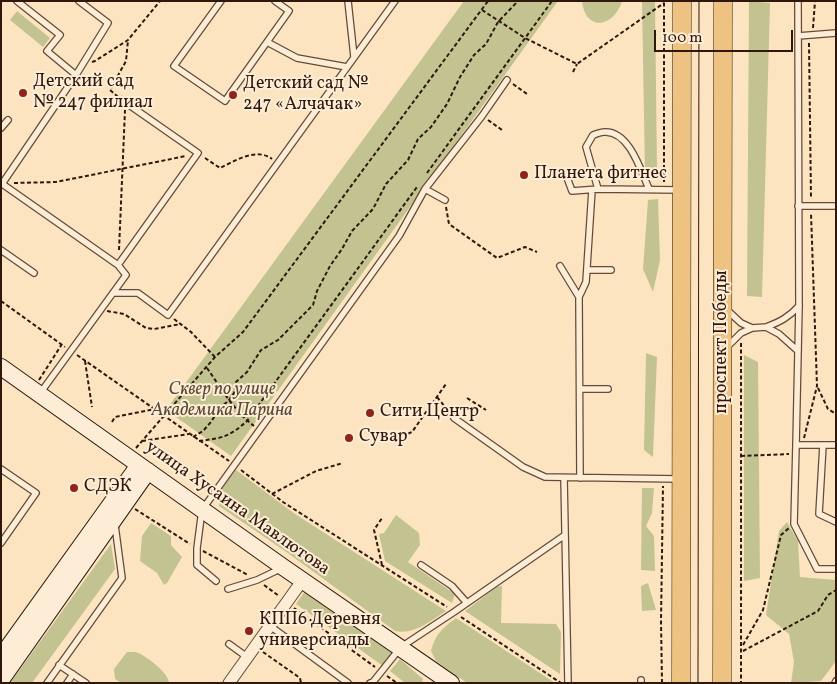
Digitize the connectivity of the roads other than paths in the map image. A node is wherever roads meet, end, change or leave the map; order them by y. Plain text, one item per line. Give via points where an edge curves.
1 (17, 1) edge
2 (79, 1) edge
3 (221, 1) edge
4 (276, 1) edge
5 (348, 1) edge
6 (395, 1) edge
7 (682, 1) edge
8 (724, 1) edge
9 (798, 1) edge
10 (836, 34) edge
11 (798, 36) junction
12 (268, 42) junction
13 (354, 57) junction
14 (347, 67) junction
15 (76, 75) junction
16 (507, 80) road end
17 (124, 101) road end
18 (8, 120) dead end
19 (1, 128) edge
20 (566, 175) dead end
21 (1, 184) edge
22 (425, 189) junction
23 (649, 189) junction
24 (595, 190) junction
25 (682, 190) junction
26 (445, 200) road end
27 (798, 206) junction
28 (834, 206) dead end
29 (1, 250) edge
30 (118, 265) junction
31 (560, 266) dead end
32 (586, 270) junction
33 (611, 270) dead end
34 (34, 273) dead end
35 (113, 293) junction
36 (579, 297) junction
37 (723, 305) junction
38 (799, 306) junction
39 (752, 328) junction
40 (766, 328) junction
41 (798, 351) junction
42 (723, 352) junction
43 (1, 367) edge
44 (40, 387) junction
45 (580, 389) junction
46 (608, 389) dead end
47 (454, 418) road end
48 (796, 445) junction
49 (823, 445) junction
50 (836, 445) edge
51 (141, 462) junction
52 (1, 469) edge
53 (564, 478) junction
54 (580, 478) junction
55 (682, 479) junction
56 (202, 510) junction
57 (114, 520) junction
58 (836, 522) edge
59 (565, 535) junction
60 (1, 543) edge
61 (421, 565) dead end
62 (283, 567) junction
63 (836, 569) edge
64 (216, 580) dead end
65 (302, 581) junction
66 (228, 589) dead end
67 (467, 603) junction
68 (270, 626) junction
69 (229, 644) dead end
70 (401, 647) junction
71 (1, 657) edge
72 (247, 657) junction
73 (59, 665) junction
74 (73, 674) junction
75 (2, 678) edge
76 (46, 683) edge
77 (67, 683) edge
78 (86, 683) edge
79 (229, 683) edge
80 (348, 683) edge
81 (370, 683) edge
82 (451, 683) edge
83 (568, 683) edge
84 (681, 683) edge
85 (722, 683) edge

1 - 15 lane via 60,35 47,51
2 - 15 lane via 108,23
3 - 12 lane via 174,66 225,101
4 - 12 lane via 289,11
5 - 13 lane
6 - 13 lane
7 - 25 main road
8 - 37 main road, проспект Победы
9 - 11 lane
10 - 11 lane
11 - 27 lane
12 - 14 lane via 298,58
13 - 14 lane
14 - 35 lane via 168,315 138,293
15 - 21 lane
16 - 22 lane
17 - 30 lane via 198,153
18 - 19 lane
20 - 24 lane via 572,191
21 - 30 lane
22 - 26 lane
22 - 56 lane via 399,236
23 - 24 lane
23 - 24 lane via 630,147 619,136 606,132 593,135 586,147
23 - 25 lane
24 - 32 lane
25 - 55 main road
27 - 28 lane
27 - 38 lane
29 - 34 lane
30 - 35 lane via 126,275
31 - 36 lane
32 - 33 lane
32 - 36 lane via 586,282
35 - 44 lane
36 - 45 lane
37 - 39 lane via 741,323
37 - 42 main road, проспект Победы
38 - 40 lane via 790,316
38 - 41 lane
39 - 40 lane
39 - 42 lane via 733,340
40 - 41 lane via 780,334
41 - 48 lane
42 - 85 main road, проспект Победы
43 - 44 street, улица Хусаина Мавлютова
44 - 51 street, улица Хусаина Мавлютова
45 - 46 lane
45 - 54 lane
47 - 53 lane via 523,467 545,477
48 - 49 lane
48 - 63 lane via 794,524 817,569
49 - 50 lane
49 - 58 lane via 819,514
51 - 56 street, улица Хусаина Мавлютова
51 - 57 street
51 - 71 street
52 - 60 lane via 36,493
53 - 54 lane
53 - 59 lane
54 - 55 lane
55 - 84 main road
56 - 62 street, улица Хусаина Мавлютова
56 - 64 lane via 197,565
57 - 73 lane via 122,578
57 - 75 street
59 - 67 lane
59 - 83 lane
61 - 67 lane via 452,586
62 - 65 street, улица Хусаина Мавлютова
62 - 66 lane
65 - 68 street
65 - 70 street, улица Хусаина Мавлютова
67 - 70 lane
68 - 72 street
68 - 80 lane
69 - 72 lane
70 - 81 lane
70 - 82 street, улица Хусаина Мавлютова
72 - 79 street
73 - 74 lane
73 - 76 lane
74 - 77 lane
74 - 78 lane

